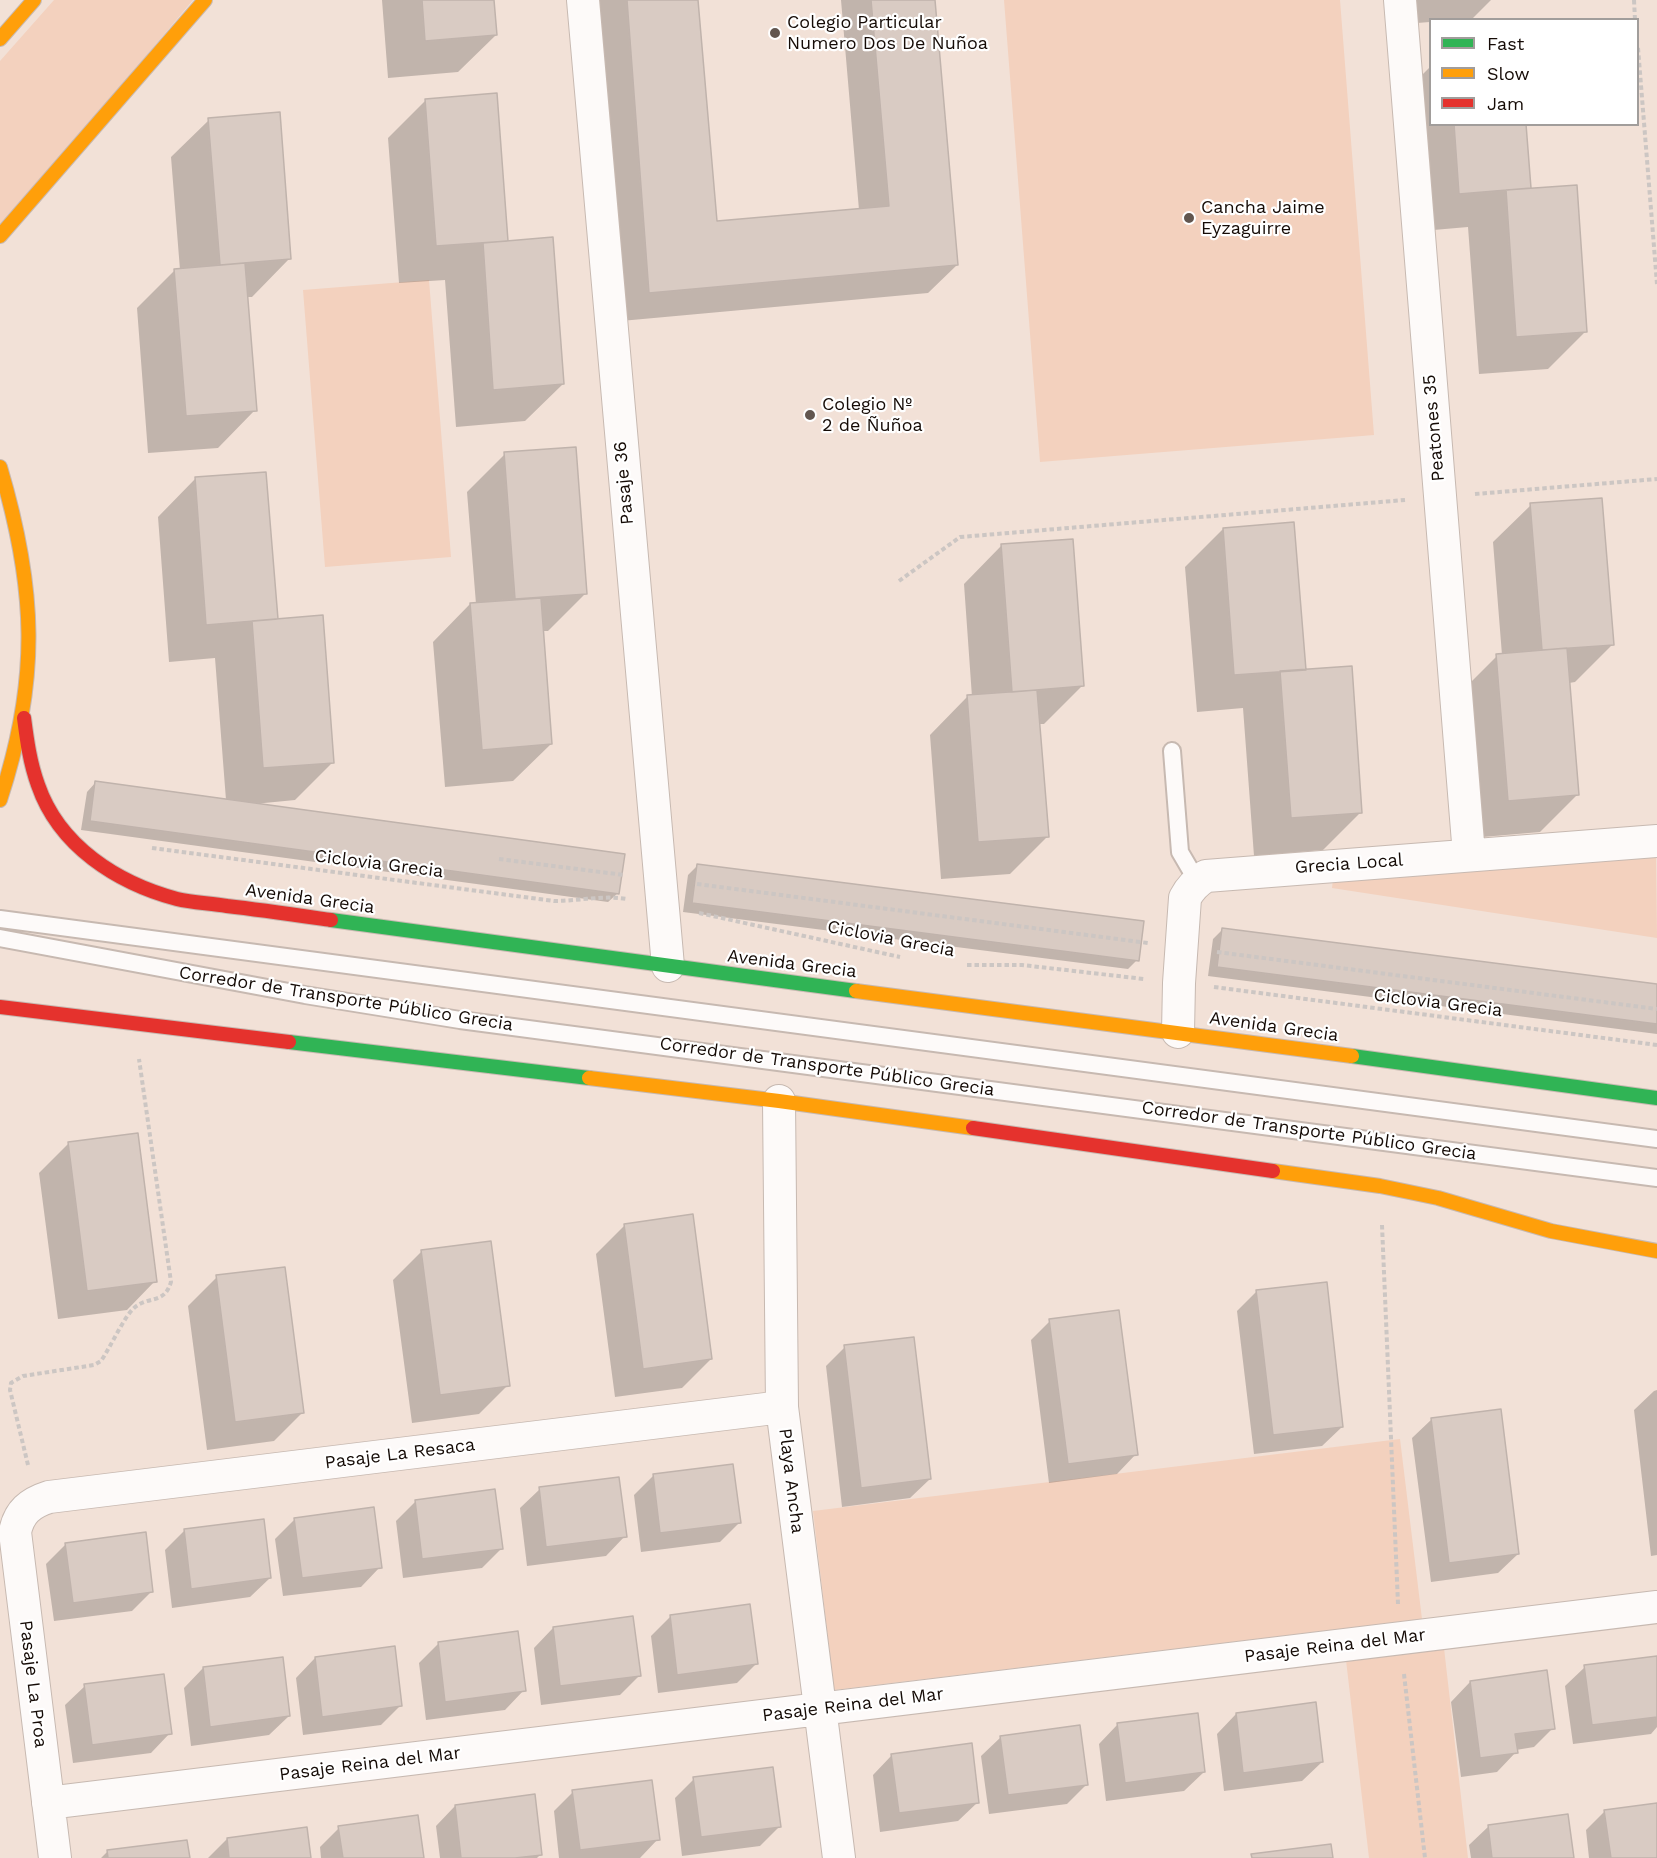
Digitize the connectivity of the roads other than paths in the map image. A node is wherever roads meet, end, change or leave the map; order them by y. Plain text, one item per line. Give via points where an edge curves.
1 (34, 0) edge
2 (205, 0) edge
3 (583, 0) edge
4 (1400, 0) edge
5 (0, 39) edge
6 (0, 236) edge
7 (0, 467) edge
8 (24, 718) junction
9 (1172, 751) dead end
10 (0, 800) edge
11 (1657, 841) edge
12 (1468, 855) junction
13 (1197, 881) junction
14 (0, 919) edge
15 (0, 938) edge
16 (668, 966) junction
17 (0, 1007) edge
18 (1178, 1032) junction
19 (1657, 1098) edge
20 (779, 1101) junction
21 (1657, 1139) edge
22 (1657, 1178) edge
23 (1657, 1251) edge
24 (782, 1407) junction
25 (29, 1506) joint
26 (1657, 1607) edge
27 (820, 1709) junction
28 (48, 1803) junction
29 (55, 1858) edge
30 (839, 1858) edge

1 - 5 main road
2 - 6 main road
3 - 16 street, Pasaje 36
4 - 12 street, Peatones 35
7 - 8 main road via 12,504 28,588 30,675
8 - 10 main road
8 - 16 main road, Avenida Grecia via 35,781 58,824 100,866 148,890 178,899
9 - 13 lane via 1180,852
11 - 12 street, Grecia Local
12 - 13 street, Grecia Local via 1214,874
13 - 18 street via 1185,898
14 - 21 lane, Corredor de Transporte Público Grecia
15 - 22 lane, Corredor de Transporte Público Grecia via 460,1020
16 - 18 main road, Avenida Grecia
17 - 20 main road
18 - 19 main road, Avenida Grecia
20 - 23 main road via 1380,1186 1438,1198 1551,1231
20 - 24 street, Playa Ancha
24 - 25 street, Pasaje La Resaca via 61,1495
24 - 27 street, Playa Ancha
25 - 28 street, Pasaje La Proa via 16,1524 15,1540
26 - 27 street, Pasaje Reina del Mar
27 - 28 street, Pasaje Reina del Mar
27 - 30 street, Playa Ancha
28 - 29 street, Pasaje La Proa

